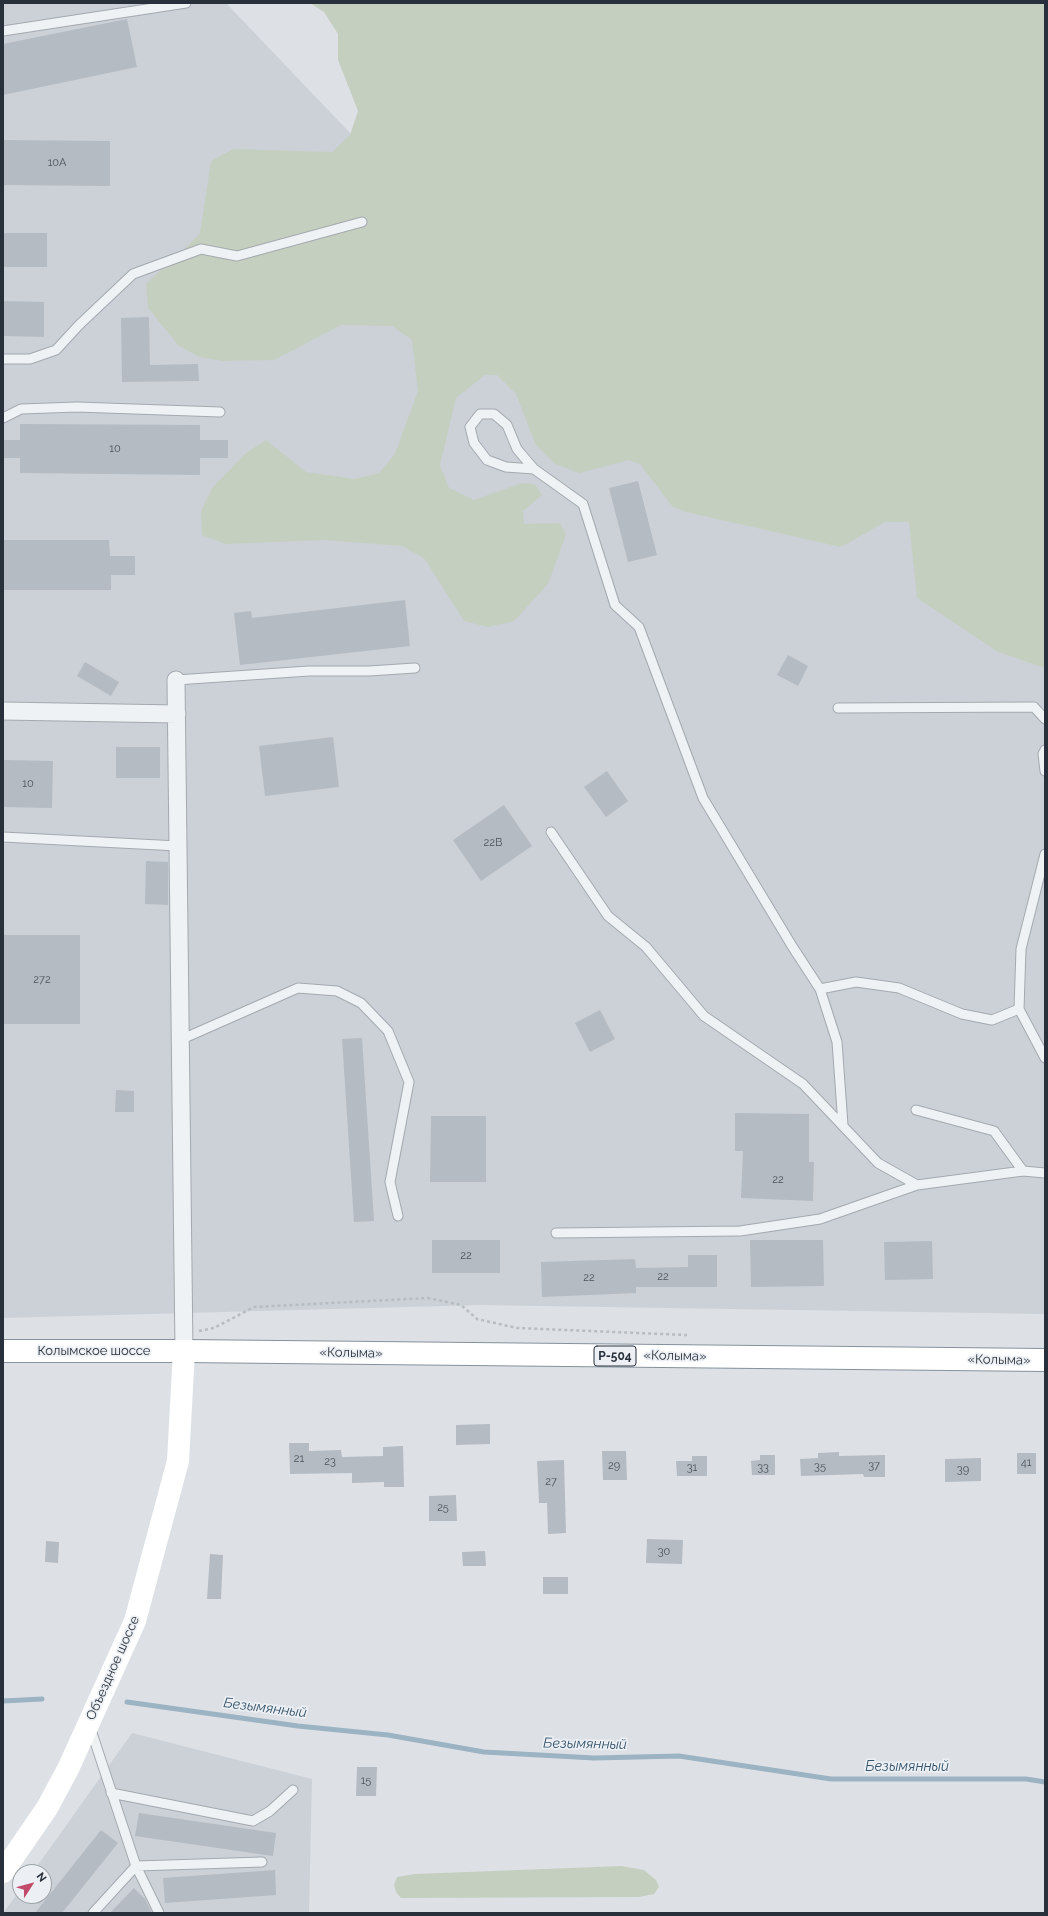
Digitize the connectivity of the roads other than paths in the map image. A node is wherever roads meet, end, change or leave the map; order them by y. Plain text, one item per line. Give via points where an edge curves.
1 (186, 3) edge
2 (3, 31) edge
3 (362, 222) dead end
4 (3, 359) edge
5 (220, 412) dead end
6 (3, 418) edge
7 (534, 469) junction
8 (415, 668) dead end
9 (176, 680) joint
10 (838, 708) dead end
11 (3, 711) edge
12 (177, 714) junction
13 (1045, 719) edge
14 (1045, 750) edge
15 (1045, 771) edge
16 (551, 832) dead end
17 (3, 837) edge
18 (178, 846) junction
19 (1045, 854) edge
20 (820, 989) junction
21 (1019, 1009) junction
22 (180, 1040) junction
23 (1045, 1058) edge
24 (916, 1110) dead end
25 (842, 1125) junction
26 (1023, 1171) junction
27 (1045, 1172) edge
28 (917, 1185) junction
29 (398, 1216) dead end
30 (556, 1233) dead end
31 (184, 1342) junction
32 (3, 1351) edge
33 (1045, 1360) edge
34 (89, 1724) junction
35 (293, 1790) dead end
36 (111, 1793) junction
37 (262, 1862) dead end
38 (136, 1866) junction
39 (3, 1872) edge
40 (93, 1913) edge
41 (159, 1913) edge

1 - 2 lane
3 - 4 lane via 237,256 201,249 133,274 79,324 56,350 30,359
5 - 6 lane via 77,407 21,409
7 - 7 lane via 506,467 488,460 474,443 470,428 480,414 494,414 507,425 517,449
7 - 20 lane via 583,504 614,605 639,627 703,798
8 - 9 lane
9 - 12 street
10 - 13 lane via 1034,707
11 - 12 street
12 - 18 street
14 - 15 lane
16 - 25 lane via 608,916 646,947 704,1016 803,1084
17 - 18 lane
18 - 22 street
19 - 21 lane via 1021,949
20 - 21 lane via 856,982 899,988 962,1014 992,1020
20 - 25 lane via 837,1042
21 - 23 lane
22 - 29 lane via 298,988 337,991 361,1003 388,1031 409,1082 390,1182
22 - 31 street
24 - 26 lane via 994,1131
25 - 28 lane via 878,1162
26 - 27 lane
26 - 28 lane
28 - 30 lane via 820,1219 740,1231
31 - 32 main road, Колымское шоссе
31 - 33 main road, «Колыма» / Р-504
31 - 34 main road, Объездное шоссе via 178,1461 135,1621
34 - 36 lane
34 - 39 main road, Объездное шоссе via 47,1808
35 - 36 lane via 270,1811 253,1821
36 - 38 lane
37 - 38 lane
38 - 40 lane
38 - 41 lane

